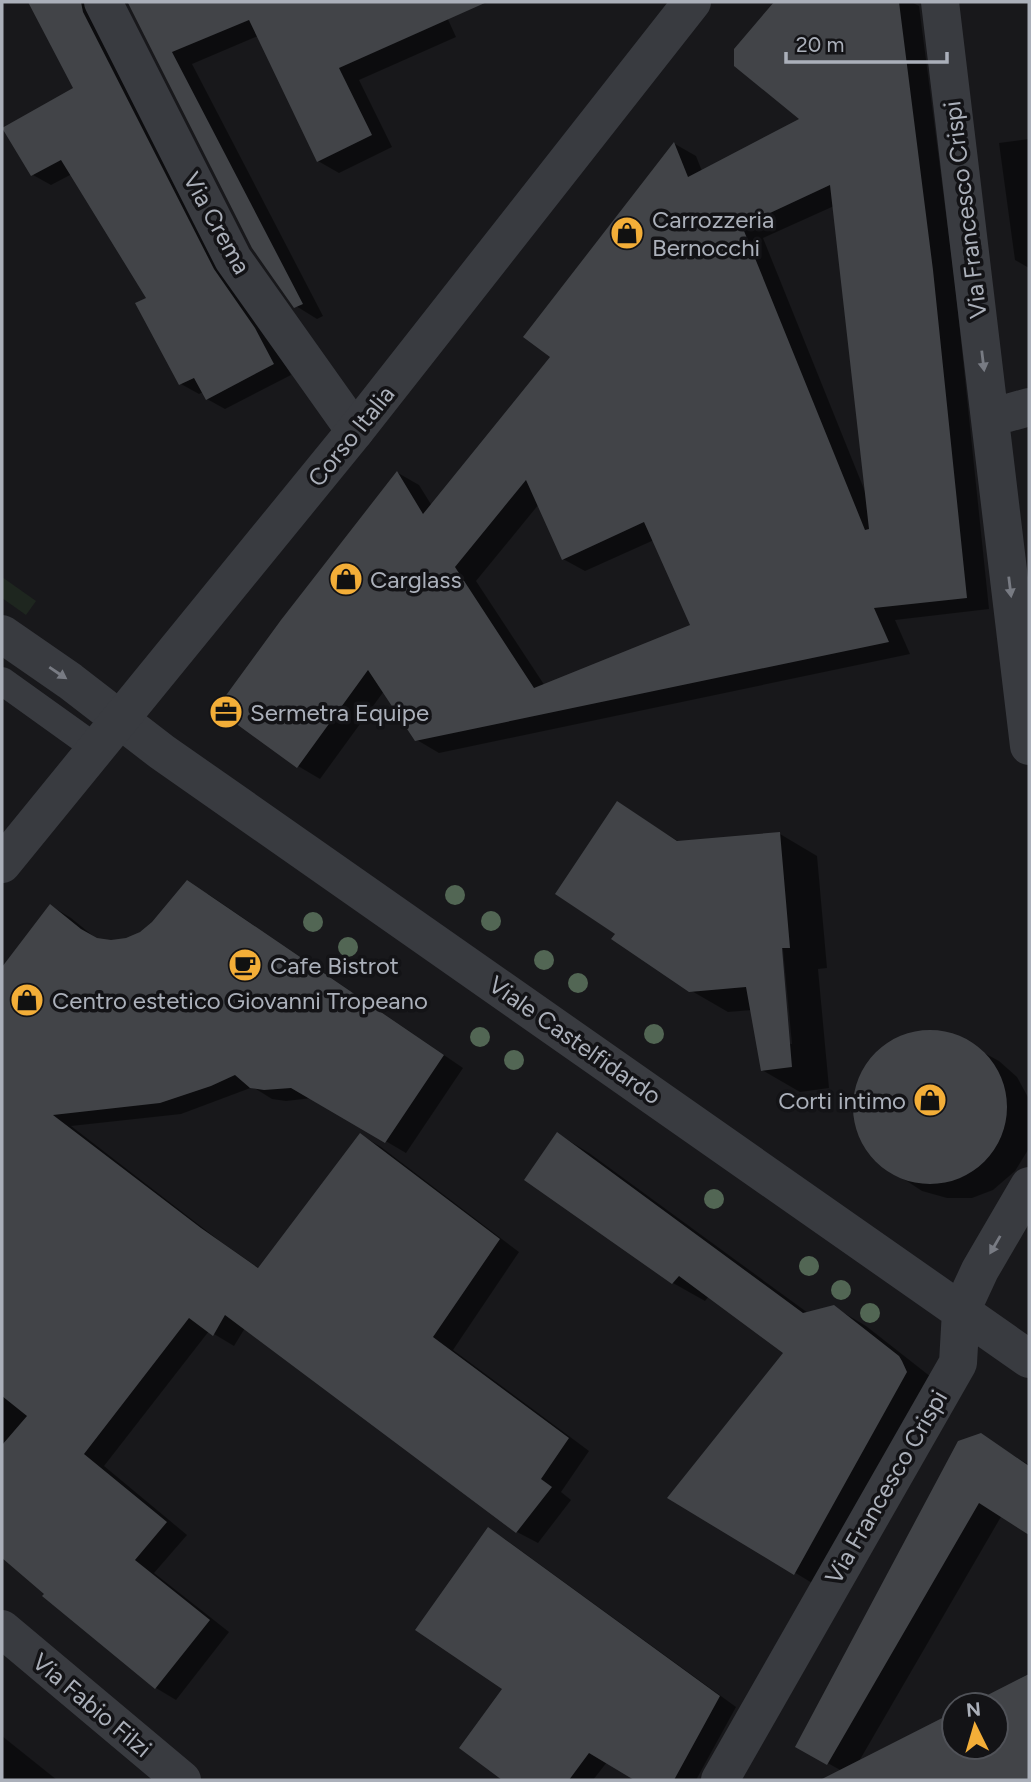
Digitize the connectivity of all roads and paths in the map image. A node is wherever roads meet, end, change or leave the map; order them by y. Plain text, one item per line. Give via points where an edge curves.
1 (103, 2) edge
2 (692, 2) edge
3 (940, 2) edge
4 (1029, 407) edge
5 (990, 418) junction
6 (355, 431) junction
7 (2, 634) edge
8 (2, 681) edge
9 (108, 735) junction
10 (1029, 746) edge
11 (2, 864) edge
12 (1029, 1186) edge
13 (961, 1311) junction
14 (1029, 1359) edge
15 (2, 1629) edge
16 (182, 1780) edge
17 (720, 1780) edge

1 - 6 street, Via Crema via 233,259
2 - 6 street, Corso Italia
3 -> 5 street, Via Francesco Crispi
4 - 5 street
5 -> 10 street, Via Francesco Crispi
6 - 9 street, Corso Italia
7 -> 9 street, Viale Castelfidardo via 70,681
8 - 9 lane
9 - 11 street, Corso Italia
9 - 13 street, Viale Castelfidardo
12 -> 13 street, Via Francesco Crispi
13 - 14 street, Viale Castelfidardo
13 - 17 street, Via Francesco Crispi via 958,1363
15 - 16 street, Via Fabio Filzi

